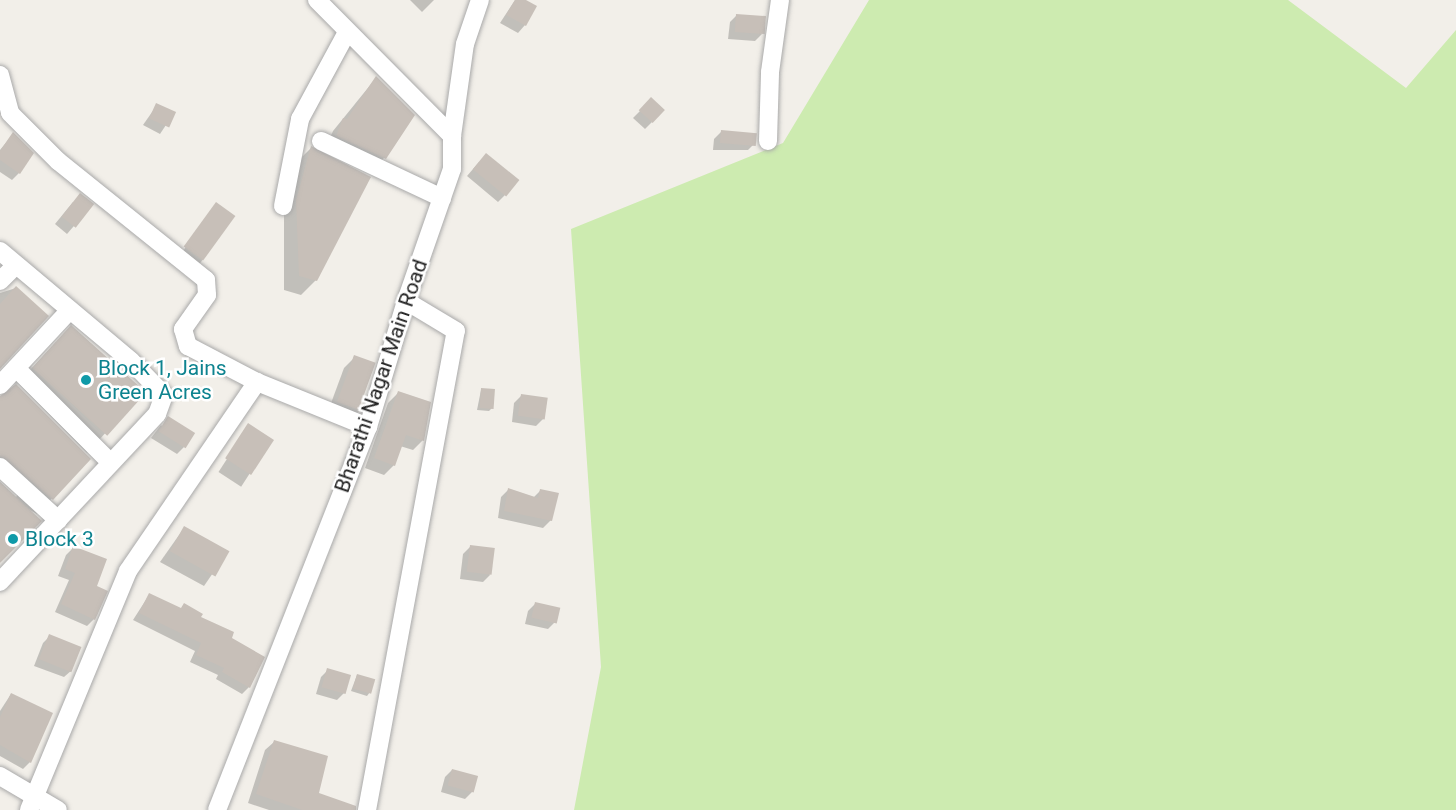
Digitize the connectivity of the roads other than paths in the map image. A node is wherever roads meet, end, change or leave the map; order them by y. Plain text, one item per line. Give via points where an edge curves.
1 (317, 0) edge
2 (480, 0) edge
3 (780, 0) edge
4 (347, 32) junction
5 (0, 75) edge
6 (452, 136) junction
7 (321, 141) dead end
8 (768, 141) dead end
9 (442, 198) junction
10 (283, 206) dead end
11 (0, 251) edge
12 (15, 266) junction
13 (0, 281) edge
14 (406, 301) junction
15 (69, 311) junction
16 (16, 368) junction
17 (257, 382) junction
18 (0, 385) edge
19 (368, 427) junction
20 (111, 463) junction
21 (0, 467) edge
22 (58, 520) junction
23 (3, 572) edge
24 (0, 776) edge
25 (32, 803) edge
26 (58, 810) edge
27 (217, 810) edge
28 (368, 810) edge

1 - 4 street
2 - 6 street, Bharathi Nagar Main Road via 465,44
3 - 8 street via 770,72
4 - 6 street
4 - 10 street via 300,119
5 - 17 street via 10,113 58,161 206,280 207,295 183,329 188,346
6 - 9 street, Bharathi Nagar Main Road via 452,169
7 - 9 street
9 - 14 street, Bharathi Nagar Main Road
11 - 12 street
12 - 13 street
12 - 15 street
14 - 19 street, Bharathi Nagar Main Road
14 - 28 street via 456,331
15 - 16 street
15 - 20 street via 131,361 164,394 157,414
16 - 18 street
16 - 20 street
17 - 19 street
17 - 25 street via 128,571
19 - 27 street, Bharathi Nagar Main Road
20 - 22 street
21 - 22 street
22 - 23 street
24 - 25 street
25 - 26 street

